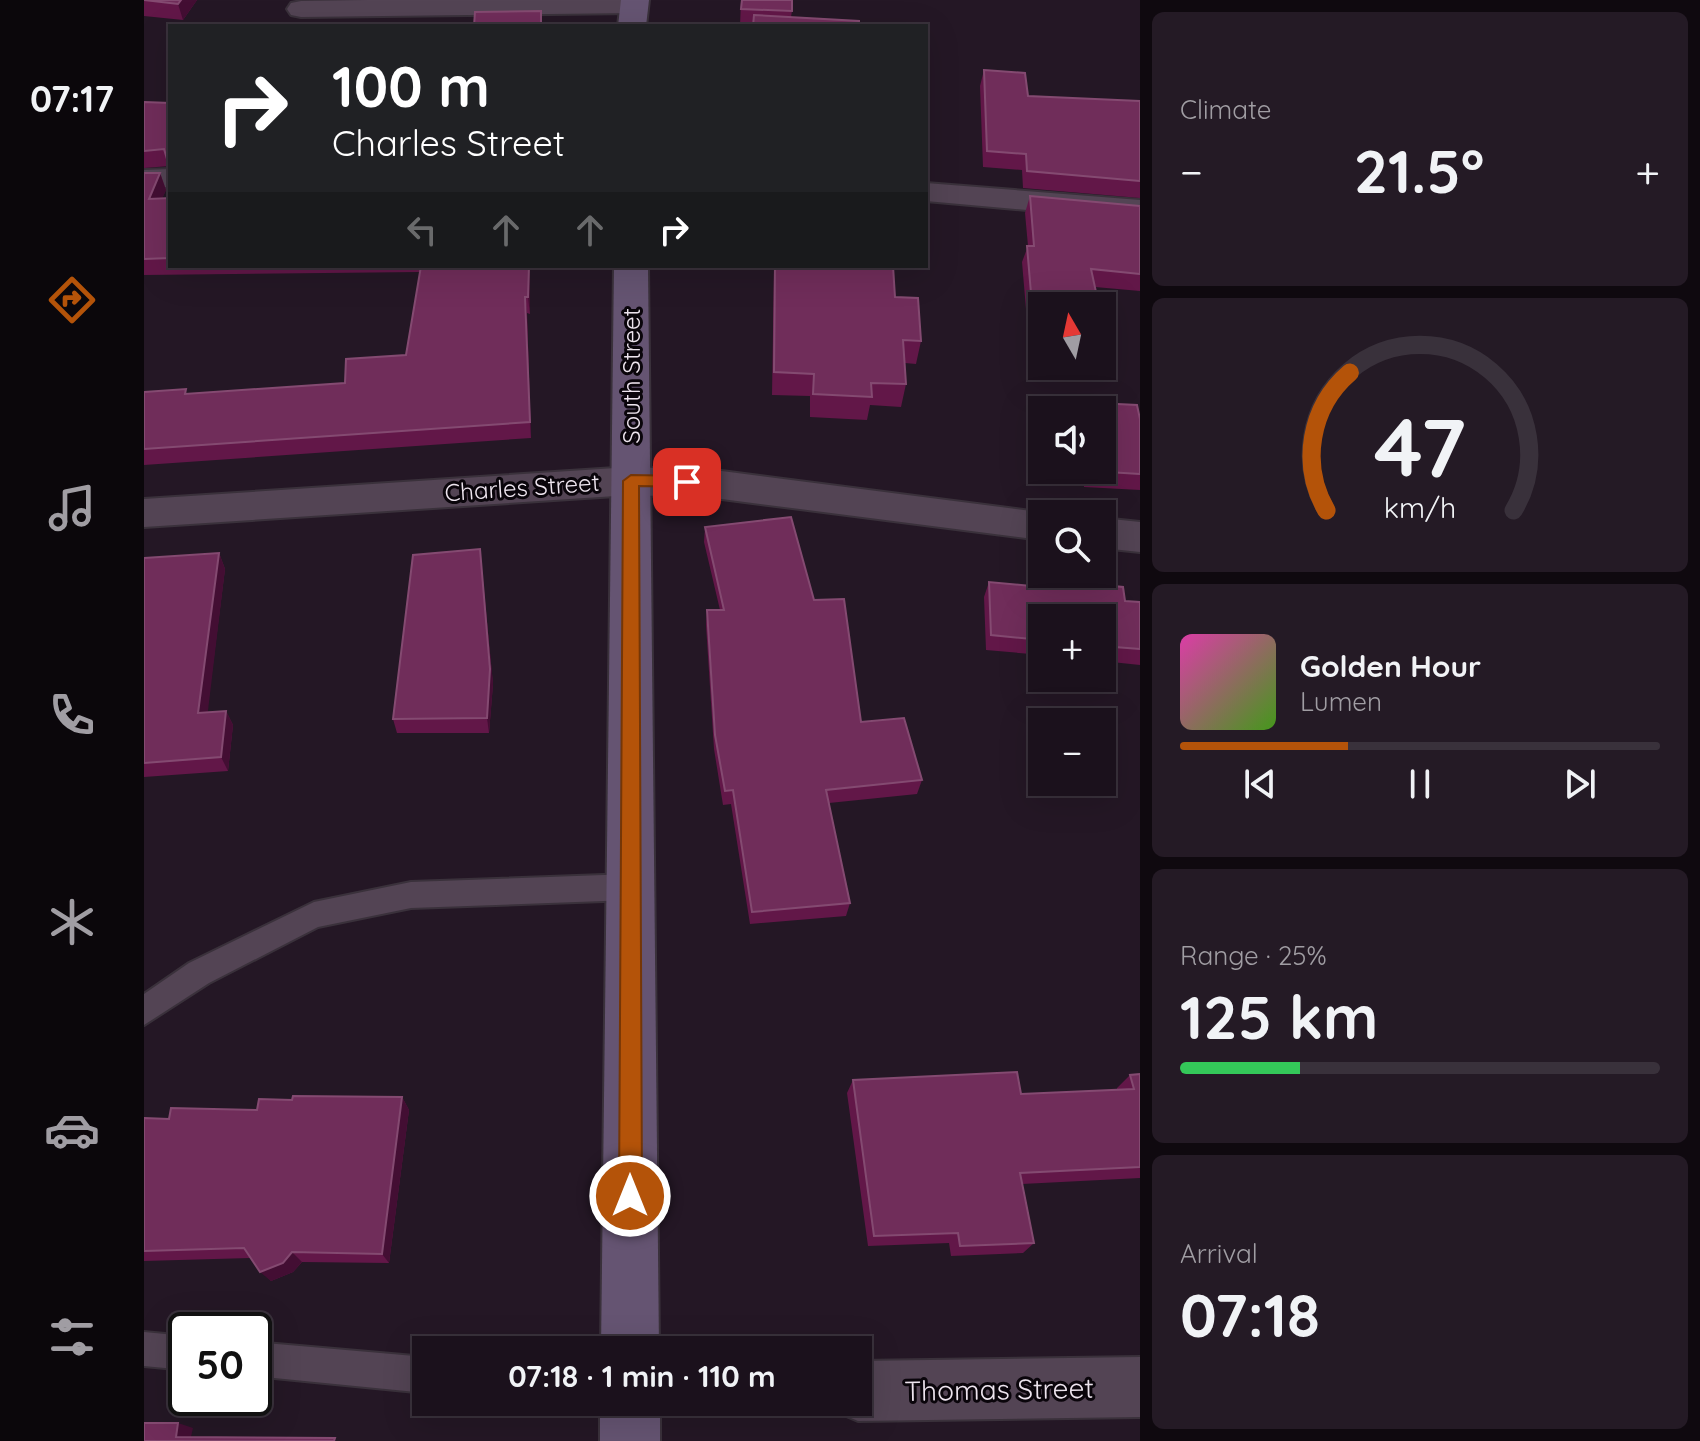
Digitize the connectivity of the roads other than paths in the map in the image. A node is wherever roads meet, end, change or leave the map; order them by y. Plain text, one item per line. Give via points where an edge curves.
1 (301, 9) dead end
2 (634, 10) edge
3 (168, 178) edge
4 (144, 179) edge
5 (928, 192) edge
6 (1140, 210) edge
7 (631, 268) edge
8 (631, 481) junction
9 (144, 513) edge
10 (1028, 523) edge
11 (1116, 534) edge
12 (1140, 537) edge
13 (631, 887) junction
14 (144, 1011) edge
15 (630, 1336) edge
16 (144, 1349) edge
17 (168, 1351) edge
18 (272, 1361) edge
19 (412, 1374) edge
20 (1140, 1387) edge
21 (872, 1391) edge
22 (630, 1416) edge
23 (630, 1441) edge

1 - 2 street
3 - 4 street
5 - 6 street
7 - 8 main road, South Street
8 - 9 street, Charles Street
8 - 10 street, Charles Street via 714,484
8 - 13 main road, South Street
11 - 12 street
13 - 14 lane via 411,895 314,915 199,973
13 - 15 main road, South Street
16 - 17 lane
18 - 19 lane
20 - 21 street, Thomas Street
22 - 23 main road

